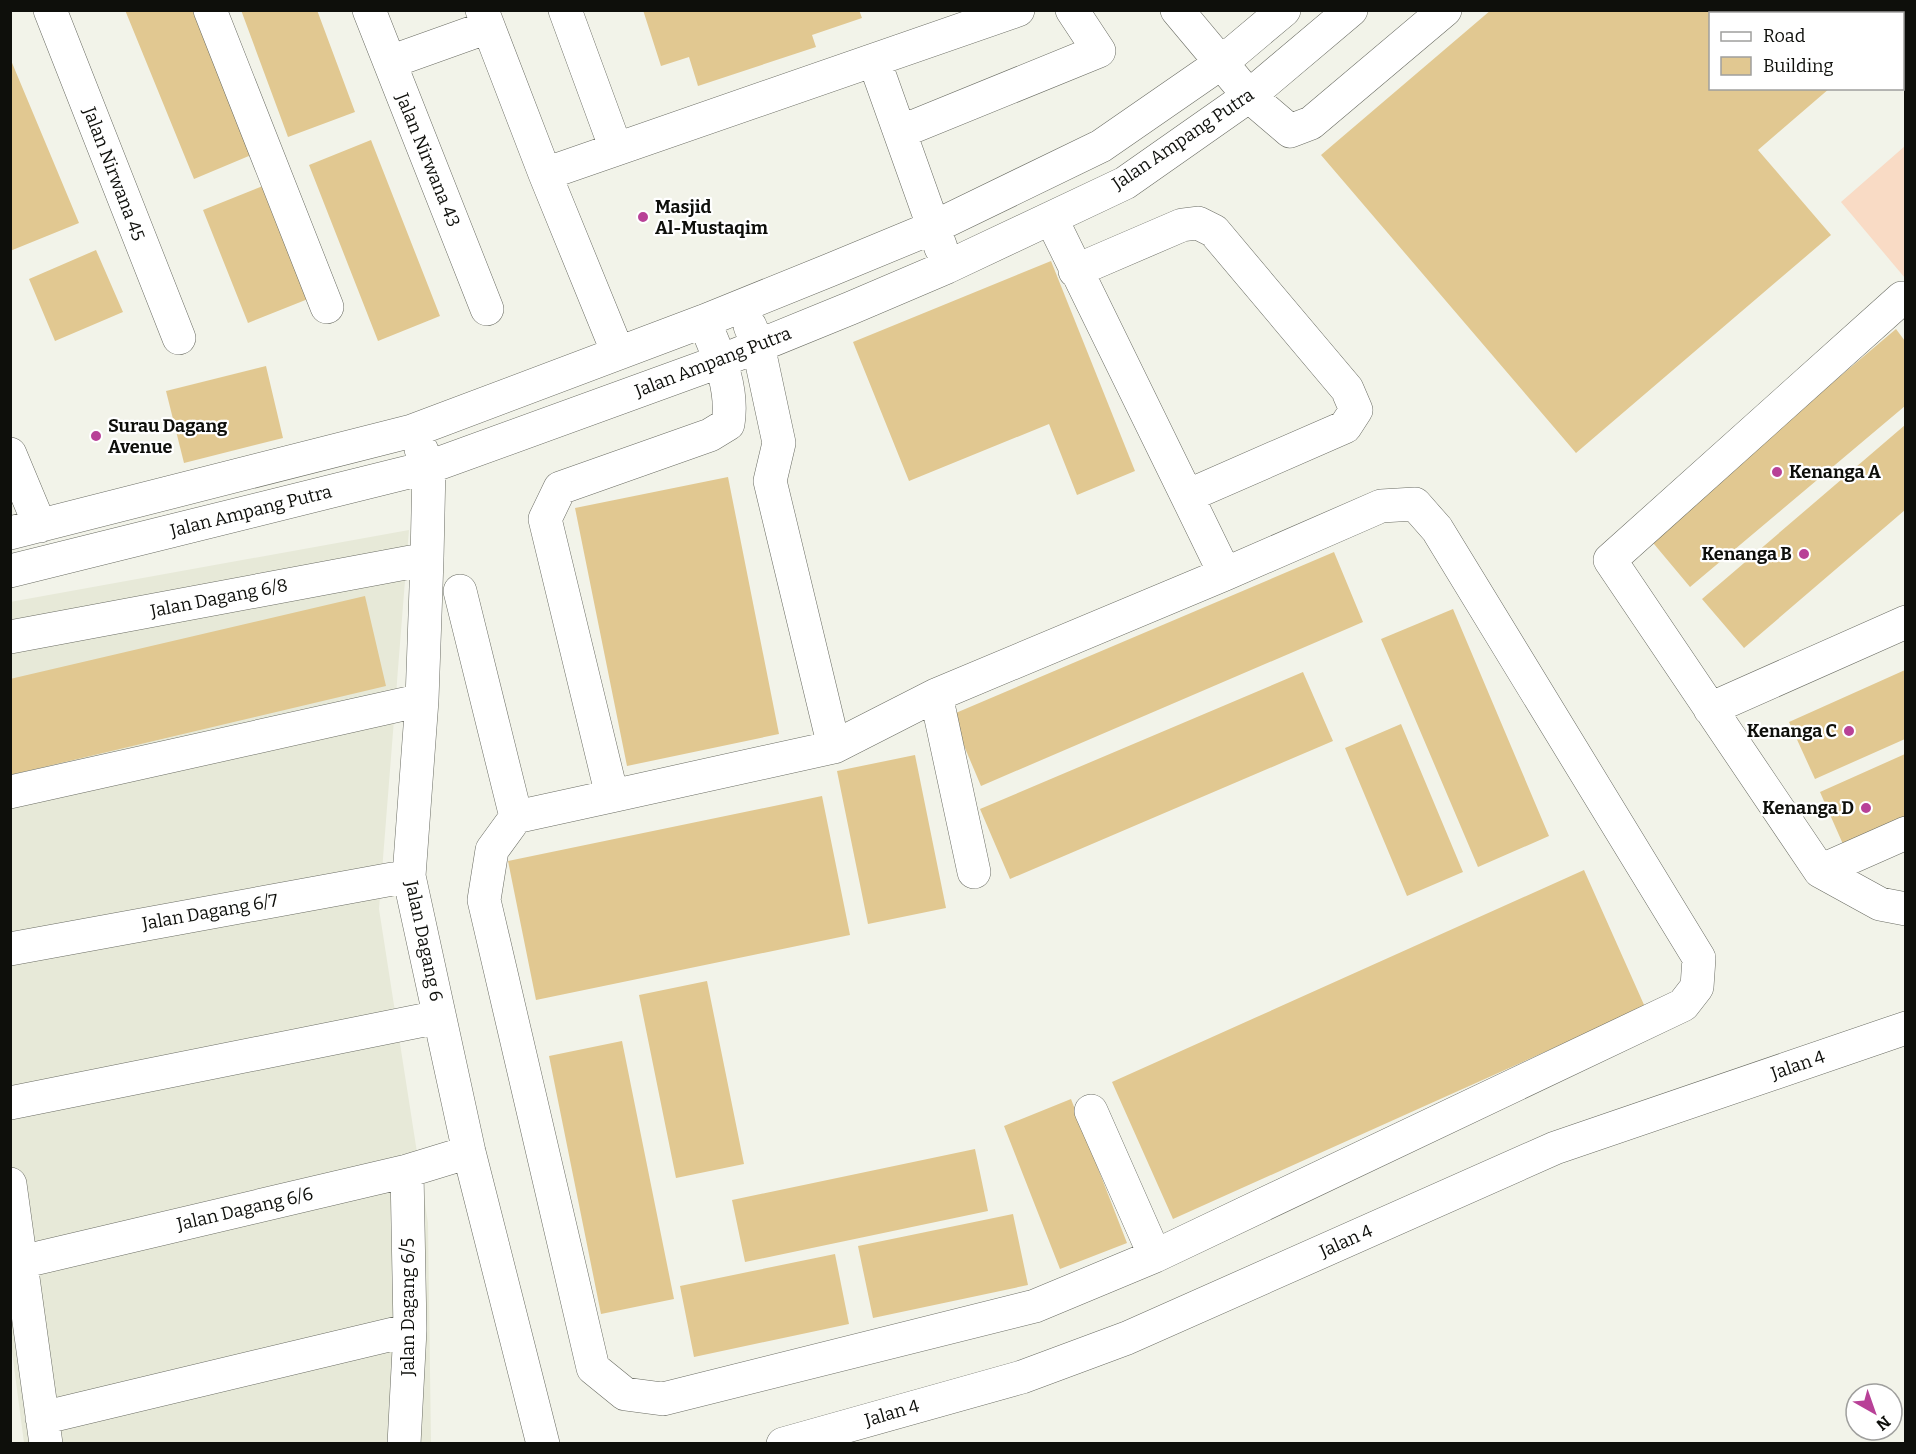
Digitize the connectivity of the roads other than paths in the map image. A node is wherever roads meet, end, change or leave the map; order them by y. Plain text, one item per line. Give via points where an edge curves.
1 (50, 10) edge
2 (210, 10) edge
3 (369, 10) edge
4 (565, 10) edge
5 (1018, 10) edge
6 (1072, 10) edge
7 (1177, 10) edge
8 (1284, 10) edge
9 (1351, 10) edge
10 (1445, 10) edge
11 (485, 19) edge
12 (874, 60) junction
13 (390, 62) junction
14 (1221, 63) junction
15 (1249, 96) junction
16 (900, 132) junction
17 (616, 150) junction
18 (544, 174) junction
19 (1051, 218) junction
20 (934, 227) junction
21 (947, 267) junction
22 (1075, 271) junction
23 (1905, 302) edge
24 (741, 305) junction
25 (327, 307) dead end
26 (487, 309) dead end
27 (704, 321) junction
28 (179, 338) dead end
29 (758, 345) junction
30 (618, 353) junction
31 (721, 361) junction
32 (412, 431) junction
33 (10, 454) edge
34 (429, 467) junction
35 (1187, 496) junction
36 (25, 529) edge
37 (427, 559) junction
38 (10, 572) edge
39 (1224, 574) junction
40 (460, 591) dead end
41 (1905, 622) edge
42 (10, 637) edge
43 (936, 695) junction
44 (422, 700) junction
45 (1710, 709) junction
46 (834, 747) junction
47 (10, 792) edge
48 (612, 796) junction
49 (516, 817) junction
50 (1905, 833) edge
51 (1820, 871) junction
52 (974, 872) dead end
53 (409, 876) junction
54 (1905, 909) edge
55 (10, 949) edge
56 (439, 1017) junction
57 (1905, 1028) edge
58 (10, 1103) edge
59 (1091, 1111) dead end
60 (469, 1152) junction
61 (407, 1171) junction
62 (10, 1184) edge
63 (1155, 1256) junction
64 (21, 1262) junction
65 (410, 1330) junction
66 (44, 1430) edge
67 (404, 1443) edge
68 (543, 1443) edge
69 (783, 1443) edge

1 - 28 street, Jalan Nirwana 45
2 - 25 street
3 - 13 street, Jalan Nirwana 43
4 - 17 street
5 - 12 street
6 - 16 street via 1099,51
7 - 14 street
8 - 14 street, Jalan Ampang Putra
9 - 15 street, Jalan Ampang Putra
10 - 15 street via 1311,123 1290,131
11 - 13 street
11 - 18 street
12 - 16 street
12 - 17 street
13 - 26 street, Jalan Nirwana 43
14 - 15 street
14 - 20 street, Jalan Ampang Putra via 1101,146
15 - 19 street, Jalan Ampang Putra via 1125,183
16 - 20 street
17 - 18 street
18 - 30 street
19 - 21 street, Jalan Ampang Putra
19 - 22 street
20 - 21 street
20 - 24 street, Jalan Ampang Putra
21 - 29 street, Jalan Ampang Putra
22 - 35 street
22 - 35 street via 1182,225 1198,223 1214,231 1347,389 1356,410 1345,427
23 - 45 street via 1902,297 1610,560
24 - 27 street, Jalan Ampang Putra
24 - 29 street
27 - 30 street, Jalan Ampang Putra
27 - 31 street
29 - 31 street, Jalan Ampang Putra
29 - 46 street via 779,443 770,481
30 - 32 street, Jalan Ampang Putra
31 - 34 street, Jalan Ampang Putra
31 - 48 street via 731,407 728,424 710,435 560,488 545,519
32 - 34 street, Jalan Dagang 6
32 - 36 street, Jalan Ampang Putra
33 - 36 street
34 - 37 street, Jalan Dagang 6
34 - 38 street, Jalan Ampang Putra
35 - 39 street
37 - 42 street, Jalan Dagang 6/8
37 - 44 street, Jalan Dagang 6
39 - 43 street
39 - 63 street via 1381,506 1415,504 1437,529 1699,958 1698,987 1683,1005
40 - 49 street
41 - 45 street
43 - 46 street
43 - 52 street
44 - 47 street
44 - 53 street, Jalan Dagang 6
45 - 51 street
46 - 48 street
48 - 49 street
49 - 63 street via 492,850 484,900 593,1368 625,1394 663,1399 1035,1306
50 - 51 street
51 - 54 street via 1880,904
53 - 55 street, Jalan Dagang 6/7
53 - 56 street, Jalan Dagang 6
56 - 58 street
56 - 60 street, Jalan Dagang 6
57 - 69 street, Jalan 4 via 1555,1148 1127,1338 1064,1362
59 - 63 street
60 - 61 street, Jalan Dagang 6/6
60 - 68 street, Jalan Dagang 6
61 - 64 street, Jalan Dagang 6/6
61 - 65 street, Jalan Dagang 6/5
62 - 64 street
64 - 66 street
65 - 66 street
65 - 67 street, Jalan Dagang 6/5

